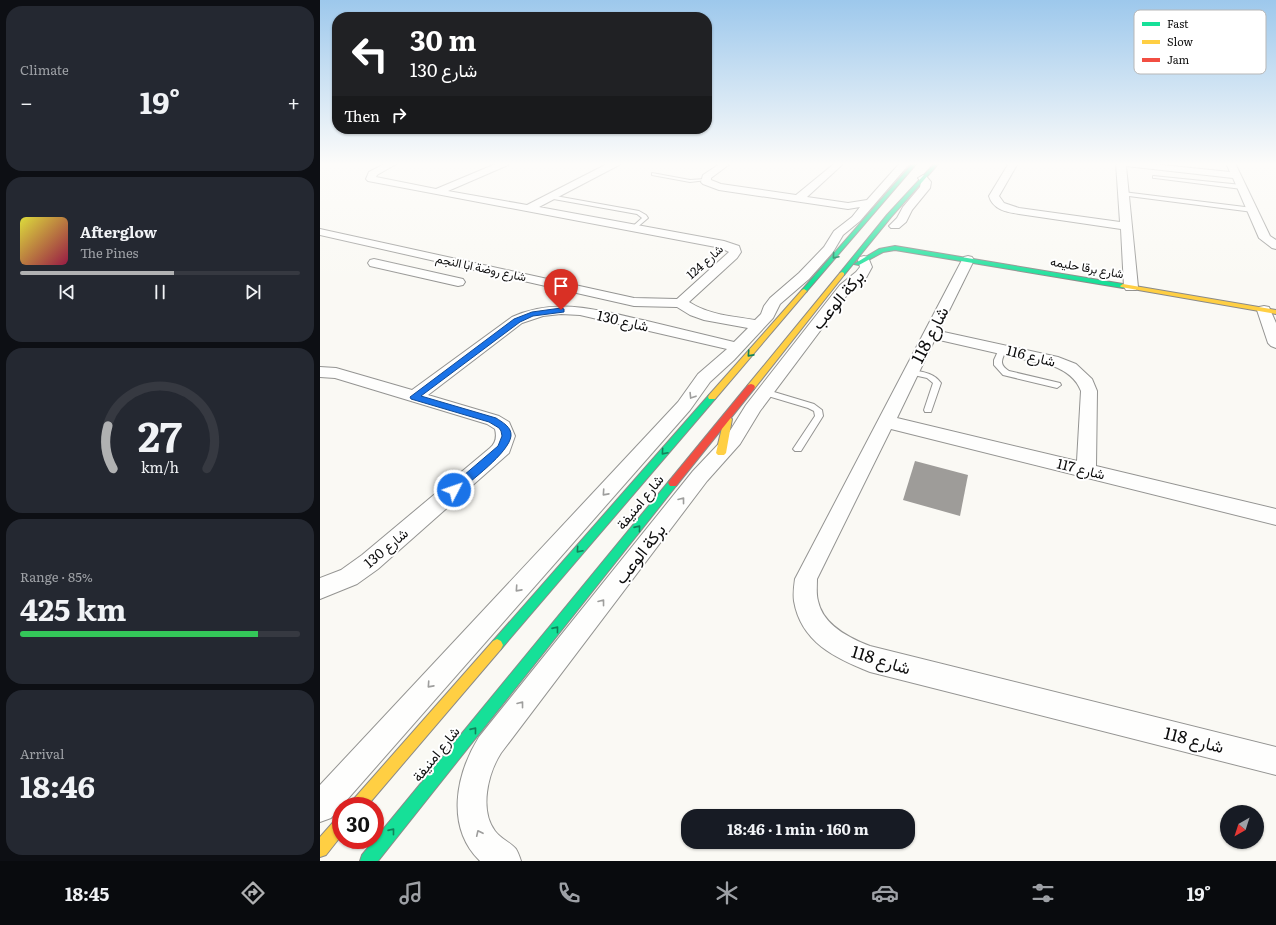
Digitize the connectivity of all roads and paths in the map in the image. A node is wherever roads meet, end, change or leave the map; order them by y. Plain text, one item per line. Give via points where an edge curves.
1 (497, 203) edge
2 (539, 203) edge
3 (584, 203) edge
4 (817, 203) edge
5 (870, 203) edge
6 (872, 203) edge
7 (900, 203) edge
8 (913, 203) edge
9 (999, 203) edge
10 (1124, 203) edge
11 (1198, 203) edge
12 (1250, 203) edge
13 (528, 209) junction
14 (1253, 210) junction
15 (861, 213) junction
16 (889, 216) junction
17 (1126, 226) junction
18 (634, 228) junction
19 (894, 229) joint
20 (320, 232) edge
21 (1276, 245) edge
22 (894, 248) junction
23 (862, 260) junction
24 (968, 260) junction
25 (374, 263) dead end
26 (450, 265) junction
27 (434, 277) junction
28 (458, 282) dead end
29 (1131, 287) junction
30 (803, 293) junction
31 (680, 303) junction
32 (1270, 311) edge
33 (763, 320) junction
34 (930, 334) junction
35 (736, 340) junction
36 (1276, 343) edge
37 (1003, 349) junction
38 (716, 368) junction
39 (320, 372) edge
40 (912, 372) junction
41 (1057, 385) dead end
42 (764, 392) junction
43 (712, 396) junction
44 (414, 397) junction
45 (928, 410) dead end
46 (728, 416) junction
47 (887, 422) junction
48 (798, 449) dead end
49 (721, 453) junction
50 (1086, 471) junction
51 (1276, 517) edge
52 (320, 589) edge
53 (1276, 761) edge
54 (365, 797) edge
55 (320, 807) edge
56 (332, 834) edge
57 (320, 848) edge
58 (368, 861) edge
59 (505, 861) edge

1 - 13 street, شارع 124
2 - 13 street
3 - 18 lane via 644,216 645,218
4 - 15 street
5 - 15 street
6 - 15 street, شارع امنيفة
7 - 16 street, شارع امنيفة
8 - 19 street
9 - 17 street via 1019,211
10 - 17 street
11 - 14 lane
12 - 14 street
13 - 18 street, شارع 124
14 - 21 street via 1265,238
15 -> 30 street, شارع امنيفة
15 - 33 street via 838,232 829,249 804,276 775,301
16 - 19 street via 894,221
16 - 23 street, شارع امنيفة
17 - 29 street
18 - 31 street, شارع 124 via 734,249 733,255
20 - 26 street, شارع روضة ابا النجم
22 - 23 street, شارع برقا حليمه via 884,249
22 - 23 street via 883,241
22 - 24 street, شارع برقا حليمه
23 - 42 street, بركة الوعب via 866,267 863,273 845,288
23 - 46 street, شارع امنيفة
24 - 29 street, شارع برقا حليمه
24 - 34 street, شارع 118
25 - 27 street
26 - 27 street
26 - 31 street, شارع روضة ابا النجم via 634,302
26 - 35 street
27 - 28 street
29 - 32 street, شارع برقا حليمه
30 - 33 street
30 -> 43 street, شارع امنيفة
31 - 33 street, شارع روضة ابا النجم via 709,317
32 - 36 street
33 - 35 street
34 - 37 street, شارع 116
34 - 40 street, شارع 118
35 - 38 street
35 - 44 street, شارع 130 via 588,312 571,310 532,314 517,320
37 - 41 lane via 997,362 1000,370
37 - 50 street, شارع 116 via 1058,362 1070,367 1086,383 1089,391
38 - 43 street
38 -> 55 street via 704,378 684,406
39 - 44 street, شارع 130 via 336,373
40 - 45 lane via 936,380
40 - 47 street, شارع 118
42 - 48 lane via 818,410 819,416
42 - 49 street, بركة الوعب via 738,435
43 -> 54 street, شارع امنيفة
44 - 52 street, شارع 130 via 498,423 505,431 505,442 496,453 370,562 349,578
46 - 49 street
58 -> 46 street, شارع امنيفة
47 - 50 street, شارع 117
47 - 53 street, شارع 118 via 806,579 806,600 813,620 825,635 846,650 870,659
59 -> 49 street, بركة الوعب via 492,852 482,840 472,810 477,776 487,750 696,481
50 - 51 street, شارع 117
56 - 57 street

